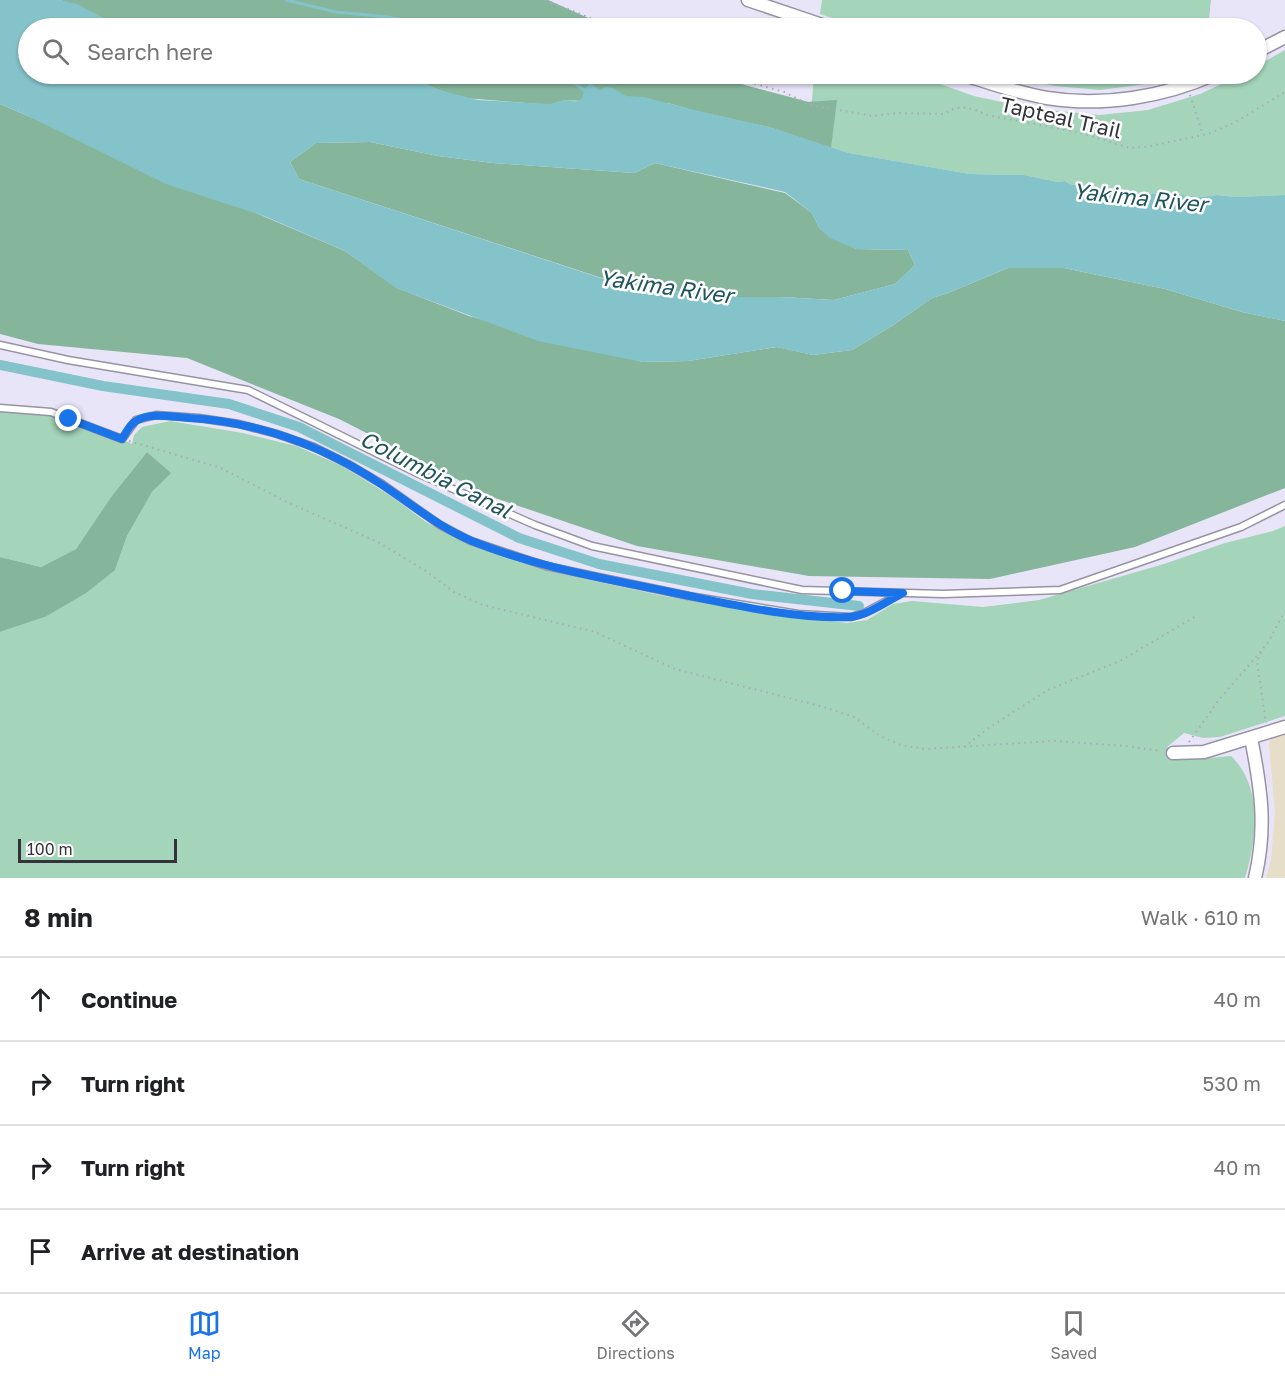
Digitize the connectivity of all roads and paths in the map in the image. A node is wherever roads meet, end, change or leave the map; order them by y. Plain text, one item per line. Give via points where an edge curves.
1 (545, 0) edge
2 (748, 0) edge
3 (591, 18) edge
4 (801, 18) edge
5 (1285, 37) edge
6 (1267, 47) edge
7 (756, 84) edge
8 (996, 84) edge
9 (1189, 84) edge
10 (1189, 92) dead end
11 (1285, 92) edge
12 (1204, 135) junction
13 (0, 345) edge
14 (0, 408) edge
15 (122, 439) junction
16 (1285, 505) edge
17 (903, 593) junction
18 (1285, 611) edge
19 (1196, 616) dead end
20 (1262, 649) junction
21 (1285, 727) edge
22 (1267, 733) junction
23 (1251, 738) junction
24 (964, 747) junction
25 (1179, 753) junction
26 (1255, 878) edge

1 - 3 path
2 - 4 street
5 - 6 street
7 - 12 path, Tapteal Trail via 810,105 873,116 975,109 1130,148
8 - 9 street via 1030,94 1084,101 1149,95
10 - 12 path
11 - 12 path, Tapteal Trail via 1234,123
13 - 17 lane via 248,390 419,474 592,546 802,590
14 - 15 lane via 51,412
15 - 17 lane via 136,420 156,416 219,421 277,434 348,465 471,541 546,566 689,596 798,614 851,617
15 - 24 path via 221,468 378,542 454,592 483,605 595,632 675,669 854,717 880,736 901,745 925,749
16 - 17 lane via 1241,527 1060,590
18 - 20 path
19 - 24 path via 1122,660 1048,690
20 - 22 path via 1257,662
20 - 25 path
21 - 22 street
22 - 23 street
23 - 25 street via 1204,752
23 - 26 street via 1262,809
24 - 25 path via 1054,741

